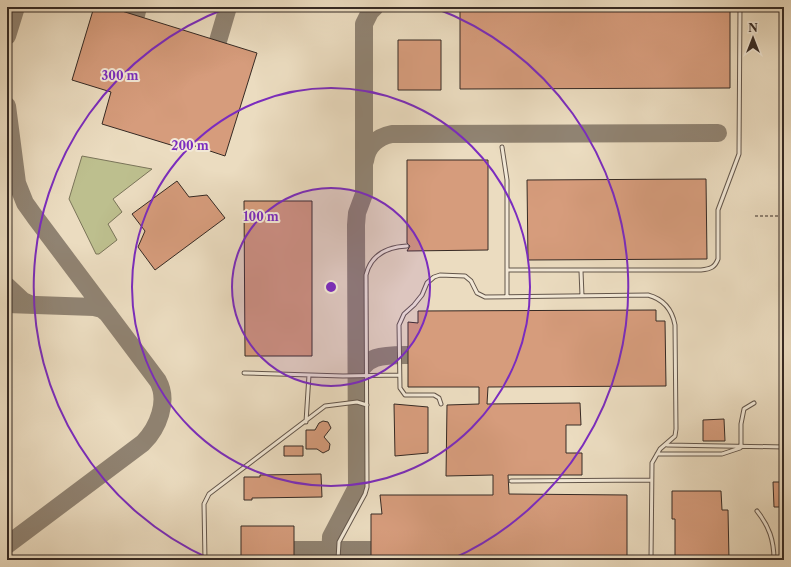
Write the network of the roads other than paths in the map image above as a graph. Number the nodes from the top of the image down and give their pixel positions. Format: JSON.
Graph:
{"nodes":[{"id":1,"x":740,"y":7,"type":"edge"},
{"id":2,"x":502,"y":147,"type":"dead end"},
{"id":3,"x":407,"y":246,"type":"dead end"},
{"id":4,"x":508,"y":270,"type":"junction"},
{"id":5,"x":581,"y":271,"type":"junction"},
{"id":6,"x":582,"y":296,"type":"junction"},
{"id":7,"x":507,"y":297,"type":"junction"},
{"id":8,"x":244,"y":373,"type":"dead end"},
{"id":9,"x":309,"y":375,"type":"junction"},
{"id":10,"x":366,"y":375,"type":"junction"},
{"id":11,"x":399,"y":375,"type":"junction"},
{"id":12,"x":754,"y":403,"type":"dead end"},
{"id":13,"x":441,"y":404,"type":"dead end"},
{"id":14,"x":367,"y":405,"type":"junction"},
{"id":15,"x":306,"y":422,"type":"junction"},
{"id":16,"x":665,"y":445,"type":"junction"},
{"id":17,"x":741,"y":447,"type":"junction"},
{"id":18,"x":784,"y":447,"type":"edge"},
{"id":19,"x":656,"y":454,"type":"junction"},
{"id":20,"x":651,"y":480,"type":"junction"},
{"id":21,"x":511,"y":481,"type":"dead end"},
{"id":22,"x":757,"y":511,"type":"dead end"},
{"id":23,"x":205,"y":560,"type":"edge"},
{"id":24,"x":338,"y":560,"type":"edge"},
{"id":25,"x":652,"y":560,"type":"edge"},
{"id":26,"x":774,"y":560,"type":"edge"}],
"edges":[{"from":1,"to":5,"type":"lane"},
{"from":2,"to":4,"type":"lane"},
{"from":3,"to":10,"type":"lane"},
{"from":4,"to":5,"type":"lane"},
{"from":4,"to":7,"type":"lane"},
{"from":5,"to":6,"type":"lane"},
{"from":6,"to":7,"type":"lane"},
{"from":6,"to":16,"type":"lane"},
{"from":7,"to":11,"type":"lane"},
{"from":8,"to":9,"type":"lane"},
{"from":9,"to":10,"type":"lane"},
{"from":9,"to":15,"type":"lane"},
{"from":10,"to":11,"type":"lane"},
{"from":10,"to":14,"type":"lane"},
{"from":11,"to":13,"type":"lane"},
{"from":12,"to":17,"type":"lane"},
{"from":14,"to":15,"type":"lane"},
{"from":14,"to":24,"type":"lane"},
{"from":15,"to":23,"type":"lane"},
{"from":16,"to":17,"type":"lane"},
{"from":16,"to":19,"type":"lane"},
{"from":17,"to":18,"type":"lane"},
{"from":17,"to":19,"type":"lane"},
{"from":19,"to":20,"type":"lane"},
{"from":20,"to":21,"type":"lane"},
{"from":20,"to":25,"type":"lane"},
{"from":22,"to":26,"type":"lane"}]}
